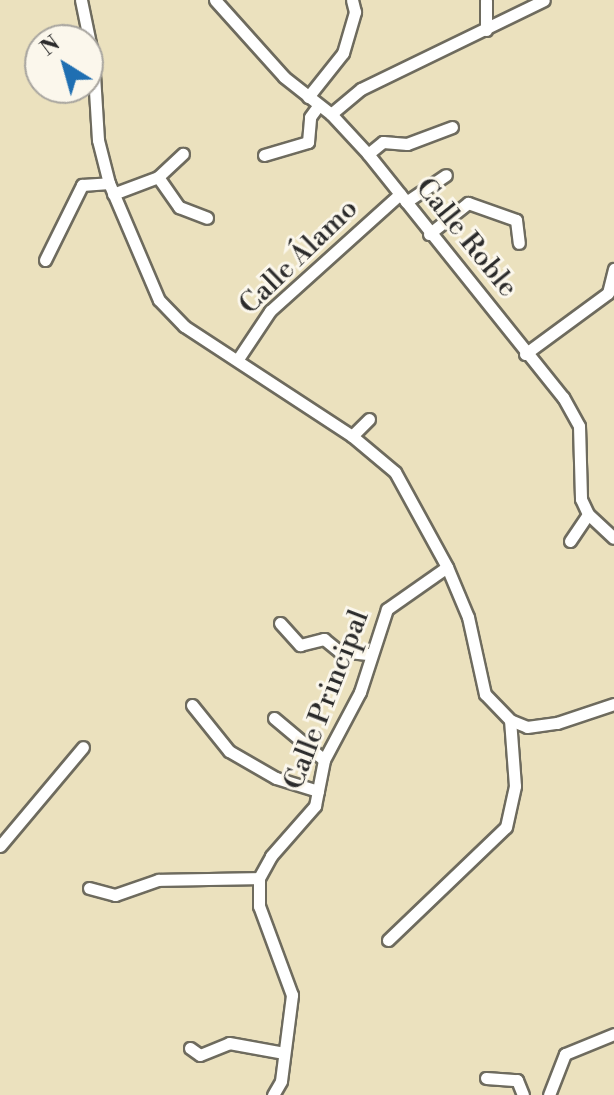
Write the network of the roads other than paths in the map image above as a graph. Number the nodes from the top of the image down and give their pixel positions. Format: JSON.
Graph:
{"nodes":[{"id":1,"x":81,"y":0,"type":"edge"},
{"id":2,"x":215,"y":0,"type":"edge"},
{"id":3,"x":352,"y":0,"type":"edge"},
{"id":4,"x":486,"y":0,"type":"edge"},
{"id":5,"x":544,"y":0,"type":"edge"},
{"id":6,"x":486,"y":30,"type":"junction"},
{"id":7,"x":308,"y":97,"type":"junction"},
{"id":8,"x":318,"y":106,"type":"junction"},
{"id":9,"x":331,"y":114,"type":"junction"},
{"id":10,"x":452,"y":127,"type":"dead end"},
{"id":11,"x":183,"y":154,"type":"dead end"},
{"id":12,"x":368,"y":154,"type":"junction"},
{"id":13,"x":264,"y":155,"type":"dead end"},
{"id":14,"x":446,"y":175,"type":"dead end"},
{"id":15,"x":158,"y":177,"type":"junction"},
{"id":16,"x":111,"y":188,"type":"junction"},
{"id":17,"x":403,"y":198,"type":"junction"},
{"id":18,"x":207,"y":218,"type":"dead end"},
{"id":19,"x":429,"y":234,"type":"junction"},
{"id":20,"x":519,"y":243,"type":"dead end"},
{"id":21,"x":45,"y":260,"type":"dead end"},
{"id":22,"x":614,"y":269,"type":"edge"},
{"id":23,"x":525,"y":354,"type":"junction"},
{"id":24,"x":238,"y":359,"type":"junction"},
{"id":25,"x":369,"y":419,"type":"dead end"},
{"id":26,"x":352,"y":436,"type":"junction"},
{"id":27,"x":588,"y":514,"type":"junction"},
{"id":28,"x":614,"y":538,"type":"edge"},
{"id":29,"x":570,"y":541,"type":"dead end"},
{"id":30,"x":447,"y":567,"type":"junction"},
{"id":31,"x":280,"y":623,"type":"dead end"},
{"id":32,"x":370,"y":654,"type":"junction"},
{"id":33,"x":614,"y":704,"type":"edge"},
{"id":34,"x":192,"y":705,"type":"dead end"},
{"id":35,"x":274,"y":718,"type":"dead end"},
{"id":36,"x":510,"y":720,"type":"junction"},
{"id":37,"x":83,"y":747,"type":"dead end"},
{"id":38,"x":324,"y":760,"type":"junction"},
{"id":39,"x":318,"y":791,"type":"junction"},
{"id":40,"x":0,"y":846,"type":"edge"},
{"id":41,"x":259,"y":878,"type":"junction"},
{"id":42,"x":89,"y":888,"type":"dead end"},
{"id":43,"x":388,"y":940,"type":"dead end"},
{"id":44,"x":614,"y":1034,"type":"edge"},
{"id":45,"x":190,"y":1048,"type":"dead end"},
{"id":46,"x":284,"y":1053,"type":"junction"},
{"id":47,"x":486,"y":1078,"type":"dead end"},
{"id":48,"x":273,"y":1095,"type":"edge"},
{"id":49,"x":523,"y":1095,"type":"edge"},
{"id":50,"x":549,"y":1095,"type":"edge"}],
"edges":[{"from":1,"to":16,"type":"street"},
{"from":2,"to":7,"type":"street","name":"Calle Roble"},
{"from":3,"to":7,"type":"street"},
{"from":4,"to":6,"type":"street"},
{"from":5,"to":6,"type":"street"},
{"from":6,"to":9,"type":"street"},
{"from":7,"to":8,"type":"street","name":"Calle Roble"},
{"from":8,"to":9,"type":"street","name":"Calle Roble"},
{"from":8,"to":13,"type":"street"},
{"from":9,"to":12,"type":"street","name":"Calle Roble"},
{"from":10,"to":12,"type":"street"},
{"from":11,"to":15,"type":"street"},
{"from":12,"to":17,"type":"street","name":"Calle Roble"},
{"from":14,"to":17,"type":"street","name":"Calle Álamo"},
{"from":15,"to":16,"type":"street"},
{"from":15,"to":18,"type":"street"},
{"from":16,"to":21,"type":"street"},
{"from":16,"to":24,"type":"street"},
{"from":17,"to":19,"type":"street","name":"Calle Roble"},
{"from":17,"to":24,"type":"street","name":"Calle Álamo"},
{"from":19,"to":20,"type":"street"},
{"from":19,"to":23,"type":"street","name":"Calle Roble"},
{"from":22,"to":23,"type":"street"},
{"from":23,"to":27,"type":"street","name":"Calle Roble"},
{"from":24,"to":26,"type":"street"},
{"from":25,"to":26,"type":"street"},
{"from":26,"to":30,"type":"street"},
{"from":27,"to":28,"type":"street"},
{"from":27,"to":29,"type":"street"},
{"from":30,"to":32,"type":"street","name":"Calle Principal"},
{"from":30,"to":36,"type":"street"},
{"from":31,"to":32,"type":"street"},
{"from":32,"to":38,"type":"street","name":"Calle Principal"},
{"from":33,"to":36,"type":"street"},
{"from":34,"to":39,"type":"street"},
{"from":35,"to":38,"type":"street"},
{"from":36,"to":43,"type":"street"},
{"from":37,"to":40,"type":"street"},
{"from":38,"to":39,"type":"street","name":"Calle Principal"},
{"from":39,"to":41,"type":"street","name":"Calle Principal"},
{"from":41,"to":42,"type":"street"},
{"from":41,"to":46,"type":"street"},
{"from":44,"to":50,"type":"street"},
{"from":45,"to":46,"type":"street"},
{"from":46,"to":48,"type":"street"},
{"from":47,"to":49,"type":"street"}]}
